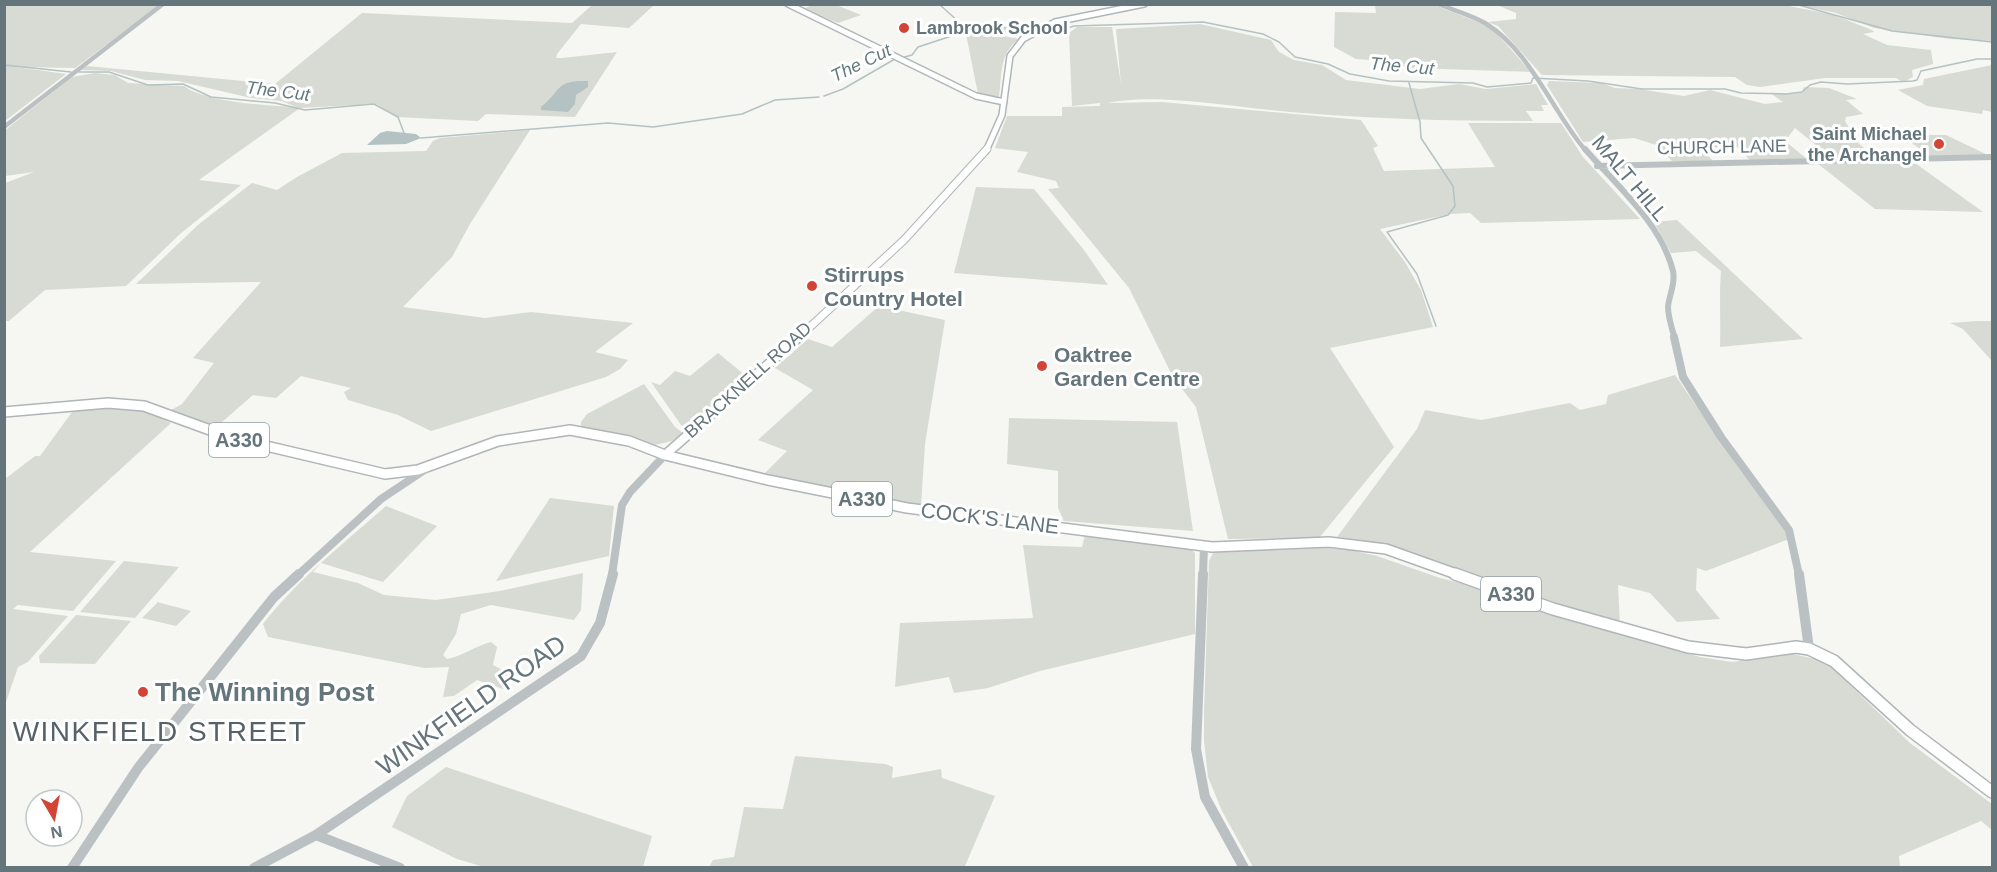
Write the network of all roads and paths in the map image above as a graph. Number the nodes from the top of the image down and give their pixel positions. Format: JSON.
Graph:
{"nodes":[{"id":1,"x":162,"y":4,"type":"edge"},
{"id":2,"x":788,"y":4,"type":"edge"},
{"id":3,"x":1144,"y":4,"type":"edge"},
{"id":4,"x":1438,"y":4,"type":"edge"},
{"id":5,"x":1004,"y":102,"type":"junction"},
{"id":6,"x":4,"y":127,"type":"edge"},
{"id":7,"x":1992,"y":157,"type":"edge"},
{"id":8,"x":1597,"y":166,"type":"junction"},
{"id":9,"x":4,"y":411,"type":"edge"},
{"id":10,"x":665,"y":455,"type":"junction"},
{"id":11,"x":430,"y":466,"type":"junction"},
{"id":12,"x":392,"y":474,"type":"junction"},
{"id":13,"x":391,"y":492,"type":"junction"},
{"id":14,"x":1208,"y":546,"type":"junction"},
{"id":15,"x":1809,"y":649,"type":"junction"},
{"id":16,"x":1992,"y":792,"type":"edge"},
{"id":17,"x":316,"y":835,"type":"junction"},
{"id":18,"x":72,"y":867,"type":"edge"},
{"id":19,"x":254,"y":867,"type":"edge"},
{"id":20,"x":400,"y":867,"type":"edge"},
{"id":21,"x":1244,"y":867,"type":"edge"}],
"edges":[{"from":1,"to":6,"type":"street"},
{"from":2,"to":5,"type":"main road"},
{"from":3,"to":5,"type":"main road","name":"BRACKNELL ROAD"},
{"from":4,"to":8,"type":"street","name":"MALT HILL"},
{"from":5,"to":10,"type":"main road","name":"BRACKNELL ROAD"},
{"from":7,"to":8,"type":"street","name":"CHURCH LANE"},
{"from":8,"to":15,"type":"street","name":"MALT HILL"},
{"from":9,"to":12,"type":"main road","number":"A330"},
{"from":10,"to":11,"type":"main road","number":"A330"},
{"from":10,"to":14,"type":"main road","name":"COCK'S LANE","number":"A330"},
{"from":10,"to":17,"type":"street","name":"WINKFIELD ROAD"},
{"from":11,"to":12,"type":"main road","number":"A330"},
{"from":11,"to":13,"type":"street"},
{"from":12,"to":13,"type":"street"},
{"from":13,"to":18,"type":"street"},
{"from":14,"to":15,"type":"main road","number":"A330"},
{"from":14,"to":21,"type":"street"},
{"from":15,"to":16,"type":"main road","number":"A330"},
{"from":17,"to":19,"type":"street","name":"WINKFIELD ROAD"},
{"from":17,"to":20,"type":"street"}]}
